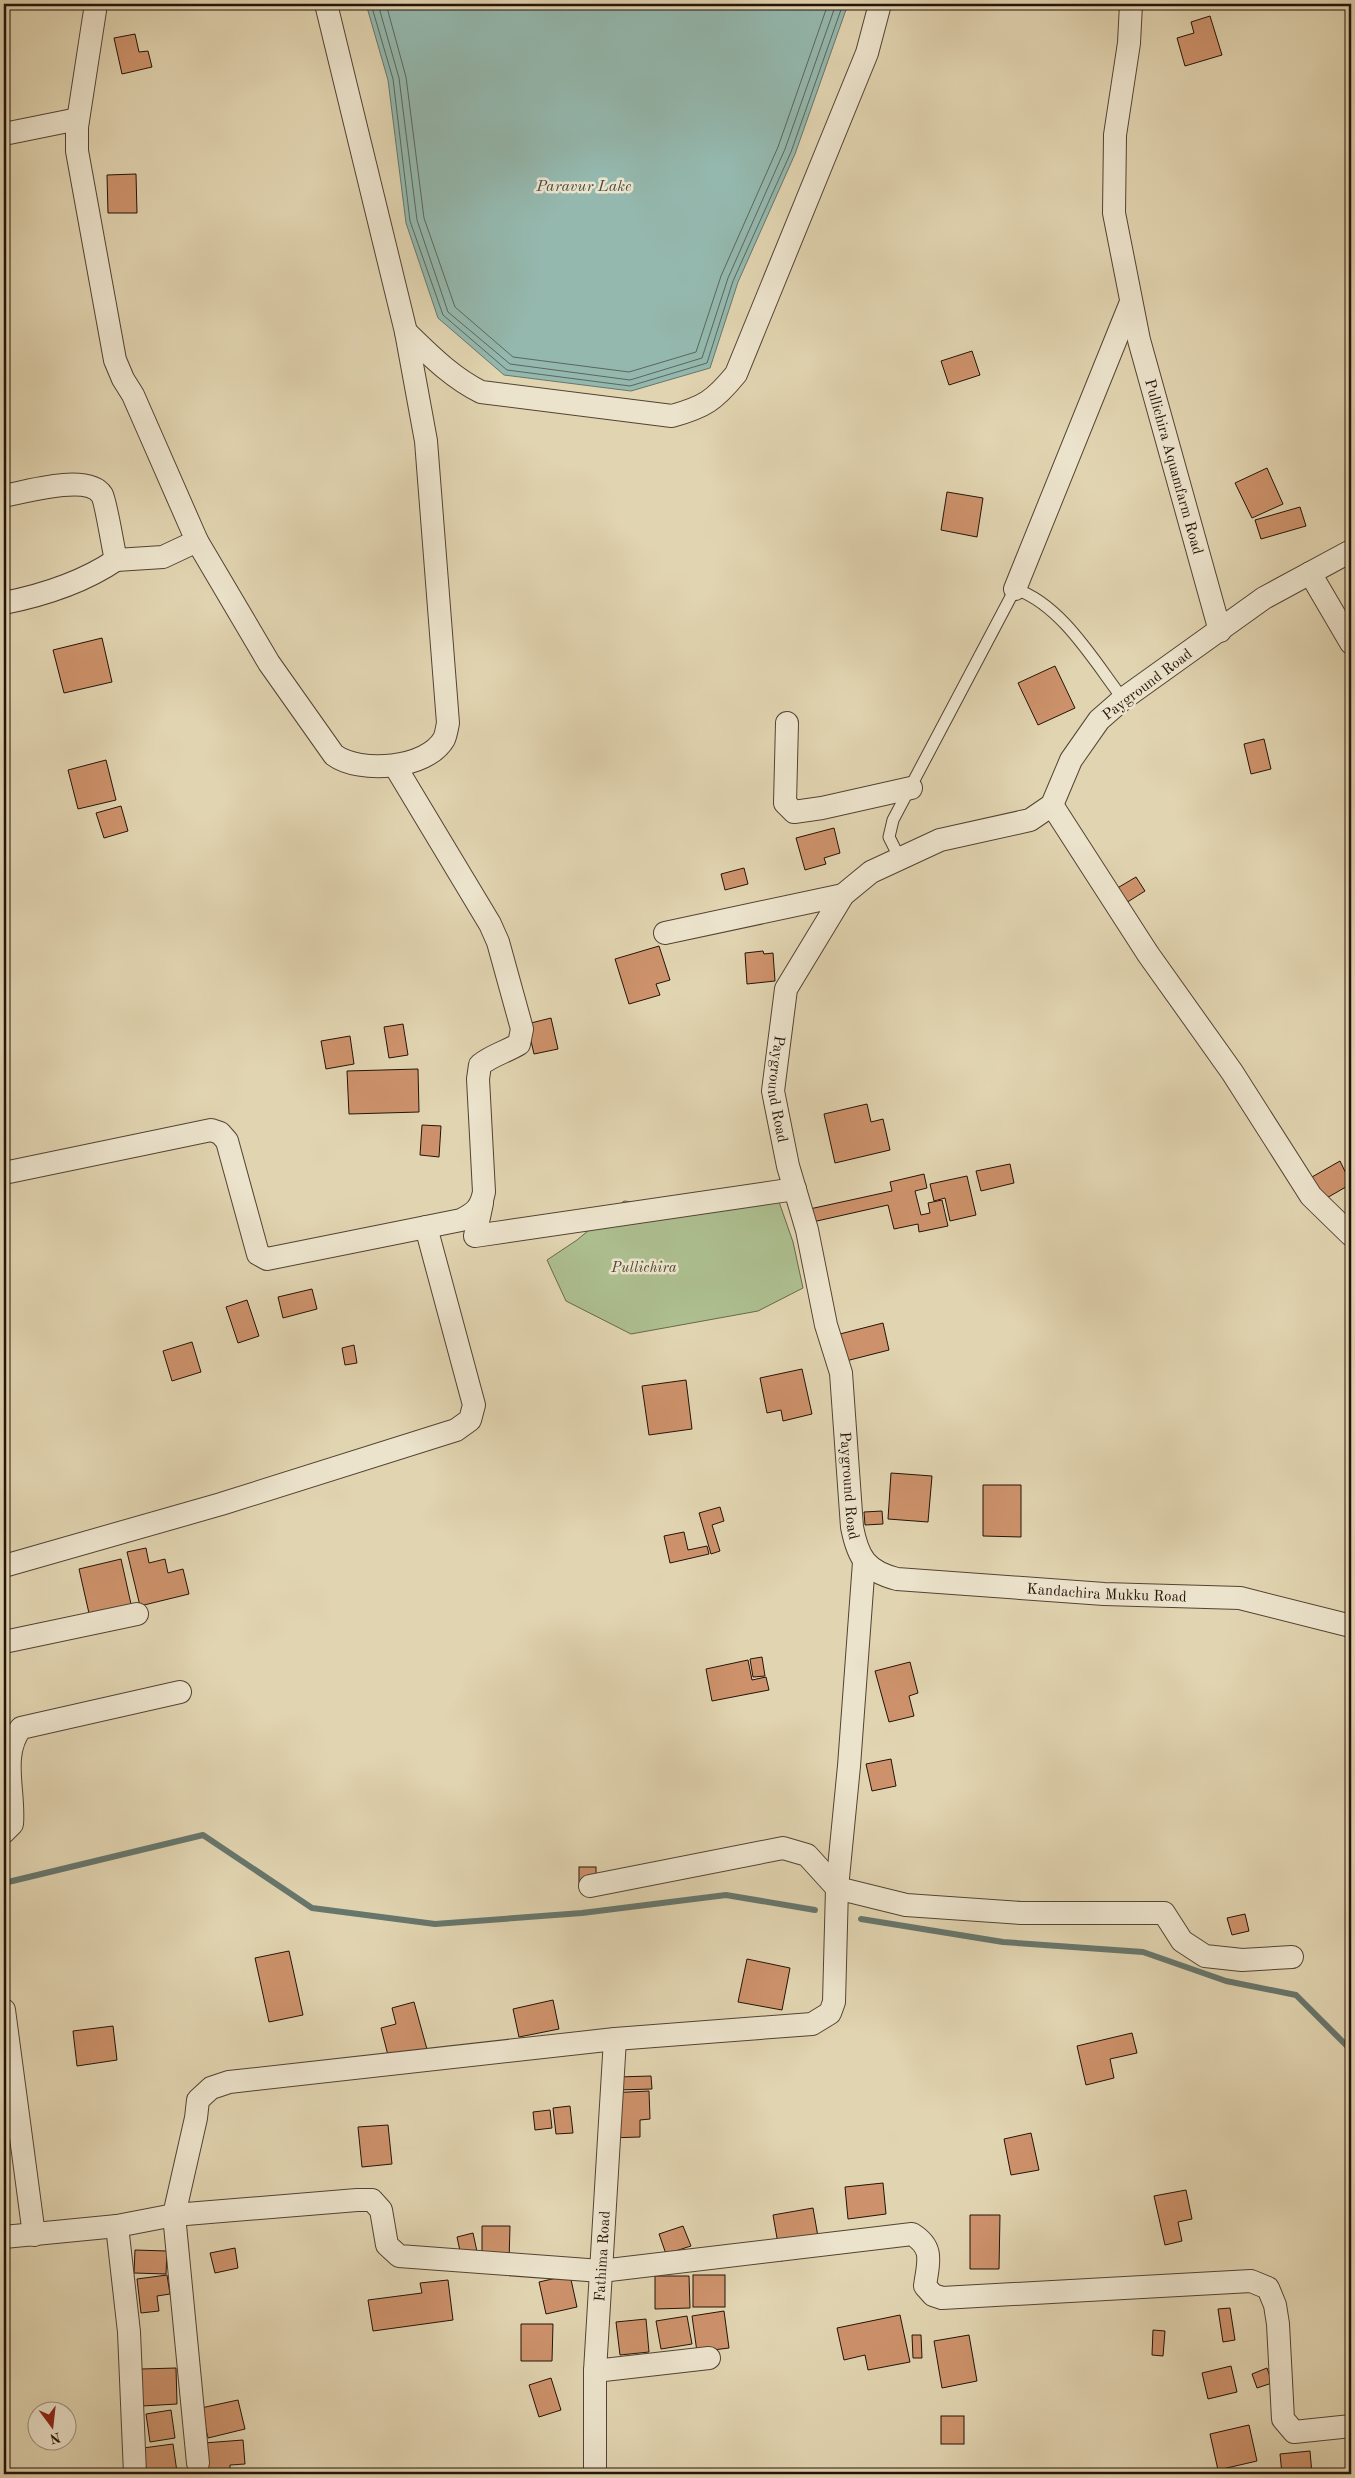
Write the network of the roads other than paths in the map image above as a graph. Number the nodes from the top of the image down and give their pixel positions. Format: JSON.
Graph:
{"nodes":[{"id":1,"x":96,"y":4,"type":"edge"},
{"id":2,"x":326,"y":4,"type":"edge"},
{"id":3,"x":880,"y":4,"type":"edge"},
{"id":4,"x":1131,"y":4,"type":"edge"},
{"id":5,"x":78,"y":119,"type":"junction"},
{"id":6,"x":4,"y":134,"type":"edge"},
{"id":7,"x":1132,"y":302,"type":"junction"},
{"id":8,"x":406,"y":332,"type":"junction"},
{"id":9,"x":4,"y":496,"type":"edge"},
{"id":10,"x":197,"y":541,"type":"junction"},
{"id":11,"x":1351,"y":551,"type":"edge"},
{"id":12,"x":116,"y":560,"type":"junction"},
{"id":13,"x":1310,"y":573,"type":"junction"},
{"id":14,"x":1014,"y":589,"type":"junction"},
{"id":15,"x":4,"y":603,"type":"edge"},
{"id":16,"x":1220,"y":630,"type":"junction"},
{"id":17,"x":1351,"y":643,"type":"edge"},
{"id":18,"x":1123,"y":699,"type":"junction"},
{"id":19,"x":787,"y":723,"type":"dead end"},
{"id":20,"x":395,"y":766,"type":"junction"},
{"id":21,"x":911,"y":788,"type":"junction"},
{"id":22,"x":1052,"y":805,"type":"junction"},
{"id":23,"x":900,"y":858,"type":"junction"},
{"id":24,"x":843,"y":895,"type":"junction"},
{"id":25,"x":665,"y":933,"type":"dead end"},
{"id":26,"x":4,"y":1173,"type":"edge"},
{"id":27,"x":795,"y":1189,"type":"junction"},
{"id":28,"x":482,"y":1203,"type":"junction"},
{"id":29,"x":426,"y":1227,"type":"junction"},
{"id":30,"x":1351,"y":1235,"type":"edge"},
{"id":31,"x":864,"y":1562,"type":"junction"},
{"id":32,"x":4,"y":1566,"type":"edge"},
{"id":33,"x":137,"y":1614,"type":"dead end"},
{"id":34,"x":1351,"y":1626,"type":"edge"},
{"id":35,"x":4,"y":1642,"type":"edge"},
{"id":36,"x":180,"y":1692,"type":"dead end"},
{"id":37,"x":4,"y":1832,"type":"edge"},
{"id":38,"x":590,"y":1886,"type":"dead end"},
{"id":39,"x":837,"y":1888,"type":"junction"},
{"id":40,"x":1292,"y":1958,"type":"dead end"},
{"id":41,"x":4,"y":2010,"type":"edge"},
{"id":42,"x":615,"y":2039,"type":"junction"},
{"id":43,"x":174,"y":2215,"type":"junction"},
{"id":44,"x":118,"y":2226,"type":"junction"},
{"id":45,"x":34,"y":2235,"type":"junction"},
{"id":46,"x":4,"y":2237,"type":"edge"},
{"id":47,"x":601,"y":2271,"type":"junction"},
{"id":48,"x":709,"y":2358,"type":"dead end"},
{"id":49,"x":596,"y":2371,"type":"junction"},
{"id":50,"x":1351,"y":2426,"type":"edge"},
{"id":51,"x":198,"y":2463,"type":"dead end"},
{"id":52,"x":135,"y":2474,"type":"edge"},
{"id":53,"x":595,"y":2474,"type":"edge"}],
"edges":[{"from":1,"to":5,"type":"street"},
{"from":2,"to":8,"type":"street"},
{"from":3,"to":8,"type":"street"},
{"from":4,"to":7,"type":"street","name":"Pullichira Aquamfarm Road"},
{"from":5,"to":6,"type":"street"},
{"from":5,"to":10,"type":"street"},
{"from":7,"to":14,"type":"street"},
{"from":7,"to":16,"type":"street","name":"Pullichira Aquamfarm Road"},
{"from":8,"to":20,"type":"street"},
{"from":9,"to":12,"type":"street"},
{"from":10,"to":12,"type":"street"},
{"from":10,"to":20,"type":"street"},
{"from":11,"to":13,"type":"street","name":"Payground Road"},
{"from":12,"to":15,"type":"street"},
{"from":13,"to":16,"type":"street","name":"Payground Road"},
{"from":13,"to":17,"type":"street"},
{"from":14,"to":18,"type":"lane"},
{"from":14,"to":21,"type":"lane"},
{"from":16,"to":18,"type":"street","name":"Payground Road"},
{"from":18,"to":22,"type":"street","name":"Payground Road"},
{"from":19,"to":21,"type":"street"},
{"from":20,"to":28,"type":"street"},
{"from":21,"to":23,"type":"lane"},
{"from":22,"to":23,"type":"street","name":"Payground Road"},
{"from":22,"to":30,"type":"street"},
{"from":23,"to":24,"type":"street","name":"Payground Road"},
{"from":24,"to":25,"type":"street"},
{"from":24,"to":27,"type":"street","name":"Payground Road"},
{"from":26,"to":29,"type":"street"},
{"from":27,"to":28,"type":"street"},
{"from":27,"to":31,"type":"street","name":"Payground Road"},
{"from":28,"to":29,"type":"street"},
{"from":29,"to":32,"type":"street"},
{"from":31,"to":34,"type":"street","name":"Kandachira Mukku Road"},
{"from":31,"to":39,"type":"street"},
{"from":33,"to":35,"type":"street"},
{"from":36,"to":37,"type":"street"},
{"from":38,"to":39,"type":"street"},
{"from":39,"to":40,"type":"street"},
{"from":39,"to":42,"type":"street"},
{"from":41,"to":45,"type":"street"},
{"from":42,"to":43,"type":"street"},
{"from":42,"to":47,"type":"street","name":"Fathima Road"},
{"from":43,"to":44,"type":"street"},
{"from":43,"to":47,"type":"street"},
{"from":43,"to":51,"type":"street"},
{"from":44,"to":45,"type":"street"},
{"from":44,"to":52,"type":"street"},
{"from":45,"to":46,"type":"street"},
{"from":47,"to":49,"type":"street","name":"Fathima Road"},
{"from":47,"to":50,"type":"street"},
{"from":48,"to":49,"type":"street"},
{"from":49,"to":53,"type":"street","name":"Fathima Road"}]}
